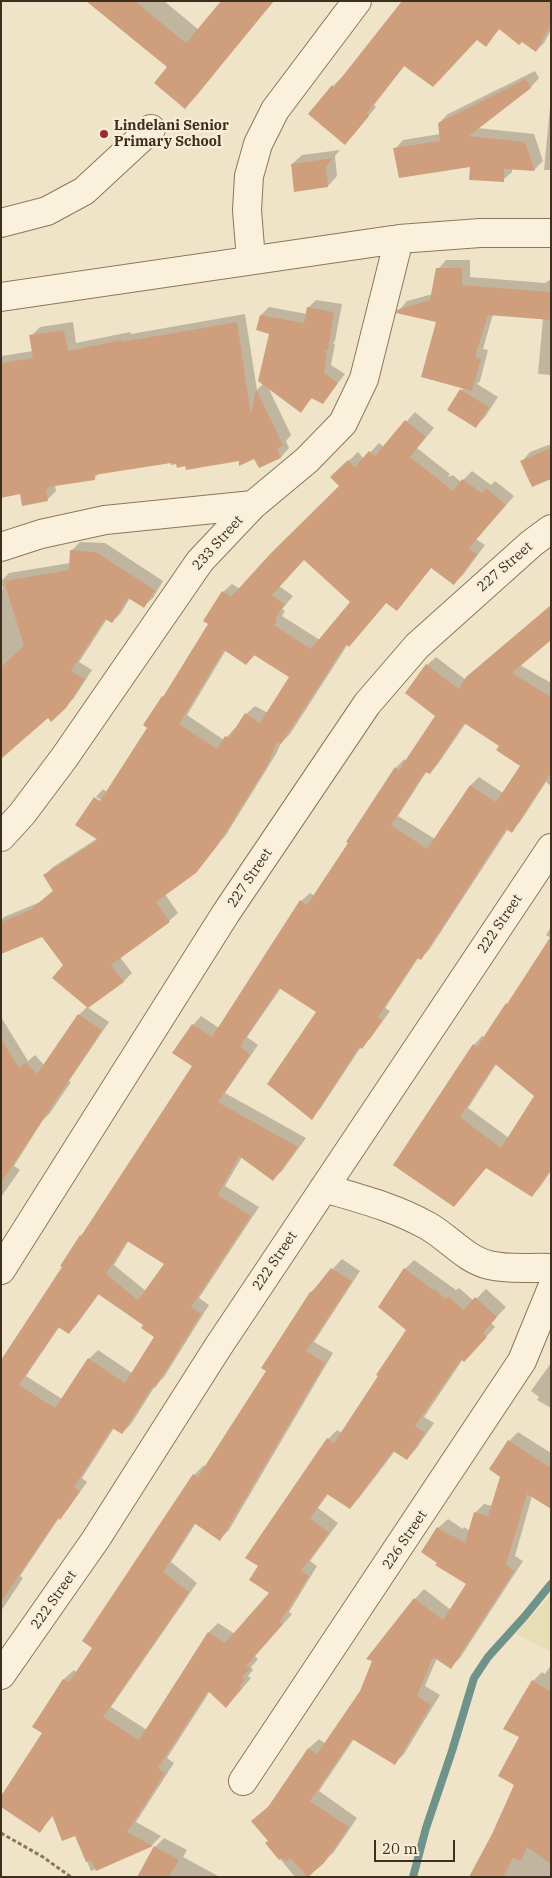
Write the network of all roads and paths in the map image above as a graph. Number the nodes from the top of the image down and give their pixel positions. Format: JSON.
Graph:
{"nodes":[{"id":1,"x":357,"y":1,"type":"edge"},
{"id":2,"x":151,"y":129,"type":"dead end"},
{"id":3,"x":1,"y":223,"type":"edge"},
{"id":4,"x":551,"y":233,"type":"edge"},
{"id":5,"x":399,"y":239,"type":"junction"},
{"id":6,"x":251,"y":260,"type":"junction"},
{"id":7,"x":1,"y":297,"type":"edge"},
{"id":8,"x":253,"y":505,"type":"junction"},
{"id":9,"x":551,"y":529,"type":"edge"},
{"id":10,"x":1,"y":547,"type":"edge"},
{"id":11,"x":1,"y":837,"type":"edge"},
{"id":12,"x":551,"y":848,"type":"edge"},
{"id":13,"x":324,"y":1188,"type":"junction"},
{"id":14,"x":551,"y":1268,"type":"edge"},
{"id":15,"x":1,"y":1270,"type":"edge"},
{"id":16,"x":551,"y":1290,"type":"edge"},
{"id":17,"x":1,"y":1675,"type":"edge"},
{"id":18,"x":243,"y":1781,"type":"dead end"},
{"id":19,"x":1,"y":1833,"type":"edge"},
{"id":20,"x":71,"y":1877,"type":"edge"}],
"edges":[{"from":1,"to":6,"type":"street"},
{"from":2,"to":3,"type":"street"},
{"from":4,"to":5,"type":"street"},
{"from":5,"to":6,"type":"street"},
{"from":5,"to":8,"type":"street","name":"233 Street"},
{"from":6,"to":7,"type":"street"},
{"from":8,"to":10,"type":"street"},
{"from":8,"to":11,"type":"street","name":"233 Street"},
{"from":9,"to":15,"type":"street","name":"227 Street"},
{"from":12,"to":13,"type":"street","name":"222 Street"},
{"from":13,"to":14,"type":"street"},
{"from":13,"to":17,"type":"street","name":"222 Street"},
{"from":16,"to":18,"type":"street","name":"226 Street"},
{"from":19,"to":20,"type":"path"}]}
